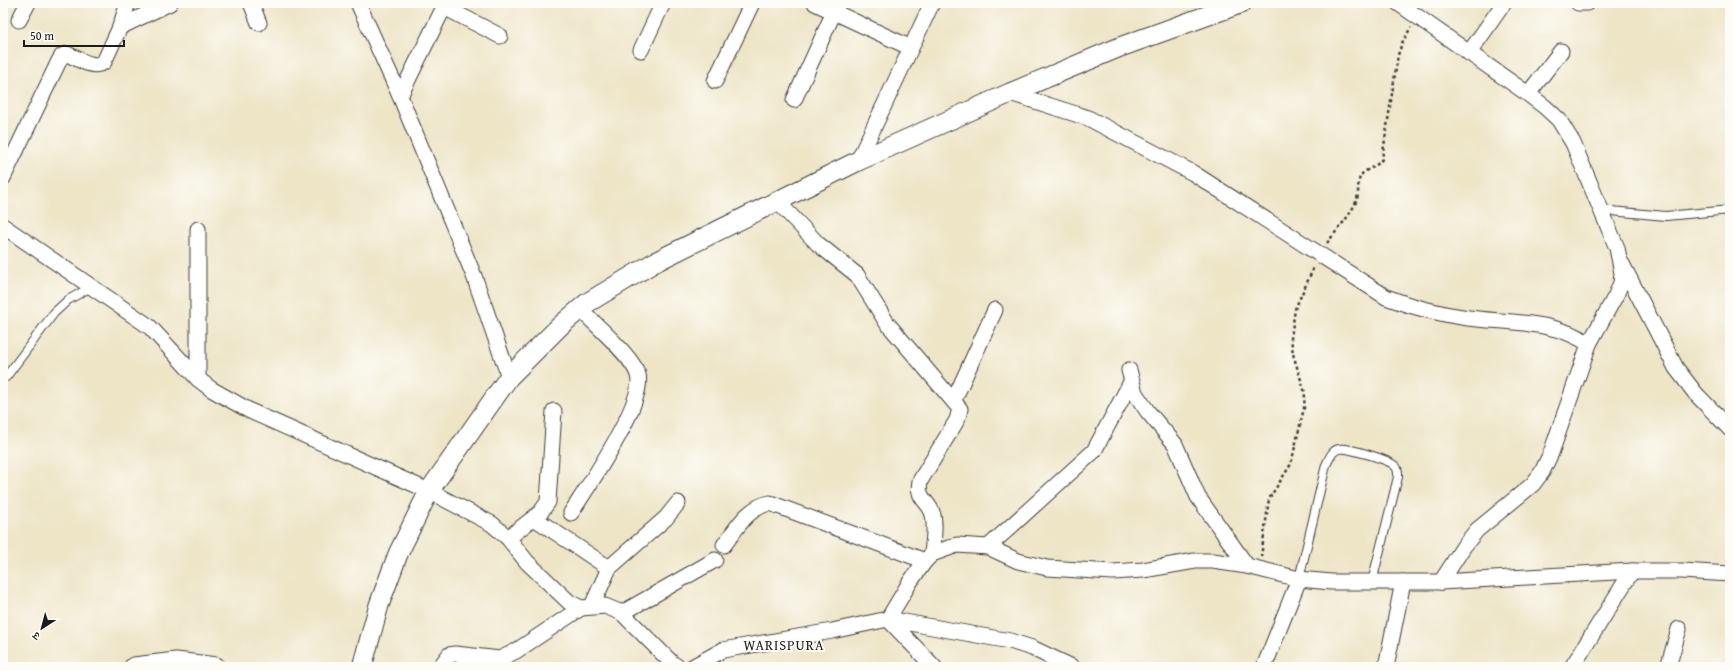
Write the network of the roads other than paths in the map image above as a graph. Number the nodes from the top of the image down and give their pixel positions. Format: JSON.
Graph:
{"nodes":[{"id":1,"x":28,"y":3,"type":"edge"},
{"id":2,"x":128,"y":3,"type":"edge"},
{"id":3,"x":170,"y":3,"type":"edge"},
{"id":4,"x":251,"y":3,"type":"edge"},
{"id":5,"x":358,"y":3,"type":"edge"},
{"id":6,"x":663,"y":3,"type":"edge"},
{"id":7,"x":752,"y":3,"type":"edge"},
{"id":8,"x":815,"y":3,"type":"edge"},
{"id":9,"x":932,"y":3,"type":"edge"},
{"id":10,"x":1398,"y":3,"type":"edge"},
{"id":11,"x":1504,"y":3,"type":"edge"},
{"id":12,"x":1578,"y":3,"type":"edge"},
{"id":13,"x":1587,"y":3,"type":"edge"},
{"id":14,"x":445,"y":5,"type":"edge"},
{"id":15,"x":1229,"y":5,"type":"edge"},
{"id":16,"x":836,"y":7,"type":"edge"},
{"id":17,"x":19,"y":20,"type":"dead end"},
{"id":18,"x":259,"y":23,"type":"dead end"},
{"id":19,"x":120,"y":27,"type":"junction"},
{"id":20,"x":500,"y":36,"type":"dead end"},
{"id":21,"x":911,"y":48,"type":"junction"},
{"id":22,"x":641,"y":50,"type":"dead end"},
{"id":23,"x":1561,"y":51,"type":"dead end"},
{"id":24,"x":1469,"y":53,"type":"junction"},
{"id":25,"x":715,"y":81,"type":"dead end"},
{"id":26,"x":1010,"y":93,"type":"junction"},
{"id":27,"x":1528,"y":94,"type":"junction"},
{"id":28,"x":400,"y":96,"type":"junction"},
{"id":29,"x":794,"y":100,"type":"dead end"},
{"id":30,"x":858,"y":161,"type":"junction"},
{"id":31,"x":3,"y":178,"type":"edge"},
{"id":32,"x":777,"y":201,"type":"junction"},
{"id":33,"x":1600,"y":210,"type":"junction"},
{"id":34,"x":1730,"y":210,"type":"edge"},
{"id":35,"x":3,"y":226,"type":"edge"},
{"id":36,"x":198,"y":229,"type":"dead end"},
{"id":37,"x":1620,"y":262,"type":"junction"},
{"id":38,"x":92,"y":286,"type":"junction"},
{"id":39,"x":580,"y":309,"type":"junction"},
{"id":40,"x":995,"y":310,"type":"dead end"},
{"id":41,"x":1588,"y":344,"type":"junction"},
{"id":42,"x":6,"y":377,"type":"dead end"},
{"id":43,"x":509,"y":377,"type":"junction"},
{"id":44,"x":198,"y":379,"type":"junction"},
{"id":45,"x":954,"y":400,"type":"junction"},
{"id":46,"x":554,"y":411,"type":"dead end"},
{"id":47,"x":1730,"y":429,"type":"edge"},
{"id":48,"x":429,"y":491,"type":"junction"},
{"id":49,"x":678,"y":503,"type":"dead end"},
{"id":50,"x":571,"y":513,"type":"dead end"},
{"id":51,"x":534,"y":518,"type":"junction"},
{"id":52,"x":508,"y":538,"type":"junction"},
{"id":53,"x":724,"y":545,"type":"dead end"},
{"id":54,"x":988,"y":547,"type":"junction"},
{"id":55,"x":929,"y":557,"type":"junction"},
{"id":56,"x":715,"y":560,"type":"dead end"},
{"id":57,"x":609,"y":568,"type":"junction"},
{"id":58,"x":1253,"y":568,"type":"junction"},
{"id":59,"x":1632,"y":570,"type":"junction"},
{"id":60,"x":1730,"y":574,"type":"edge"},
{"id":61,"x":1299,"y":579,"type":"junction"},
{"id":62,"x":1372,"y":582,"type":"junction"},
{"id":63,"x":1402,"y":582,"type":"junction"},
{"id":64,"x":1441,"y":582,"type":"junction"},
{"id":65,"x":587,"y":607,"type":"junction"},
{"id":66,"x":622,"y":613,"type":"junction"},
{"id":67,"x":888,"y":619,"type":"junction"},
{"id":68,"x":1679,"y":629,"type":"dead end"},
{"id":69,"x":675,"y":666,"type":"edge"},
{"id":70,"x":134,"y":667,"type":"edge"},
{"id":71,"x":216,"y":667,"type":"edge"},
{"id":72,"x":362,"y":667,"type":"edge"},
{"id":73,"x":440,"y":667,"type":"edge"},
{"id":74,"x":692,"y":667,"type":"edge"},
{"id":75,"x":934,"y":667,"type":"edge"},
{"id":76,"x":1072,"y":667,"type":"edge"},
{"id":77,"x":1264,"y":667,"type":"edge"},
{"id":78,"x":1386,"y":667,"type":"edge"},
{"id":79,"x":1572,"y":667,"type":"edge"},
{"id":80,"x":1668,"y":667,"type":"edge"}],
"edges":[{"from":1,"to":17,"type":"street"},
{"from":2,"to":19,"type":"street"},
{"from":3,"to":19,"type":"street"},
{"from":4,"to":18,"type":"street"},
{"from":5,"to":28,"type":"street"},
{"from":6,"to":22,"type":"street"},
{"from":7,"to":25,"type":"street"},
{"from":8,"to":16,"type":"street"},
{"from":9,"to":21,"type":"street"},
{"from":10,"to":24,"type":"street"},
{"from":11,"to":24,"type":"street"},
{"from":12,"to":13,"type":"street"},
{"from":14,"to":20,"type":"street"},
{"from":14,"to":28,"type":"street"},
{"from":15,"to":26,"type":"street"},
{"from":16,"to":21,"type":"street"},
{"from":16,"to":29,"type":"street"},
{"from":19,"to":31,"type":"street"},
{"from":21,"to":30,"type":"street"},
{"from":23,"to":27,"type":"street"},
{"from":24,"to":27,"type":"street"},
{"from":26,"to":30,"type":"street"},
{"from":26,"to":41,"type":"street"},
{"from":27,"to":33,"type":"street"},
{"from":28,"to":43,"type":"street"},
{"from":30,"to":32,"type":"street"},
{"from":32,"to":39,"type":"street"},
{"from":32,"to":45,"type":"street"},
{"from":33,"to":34,"type":"lane"},
{"from":33,"to":37,"type":"street"},
{"from":35,"to":38,"type":"street"},
{"from":36,"to":44,"type":"street"},
{"from":37,"to":41,"type":"street"},
{"from":37,"to":47,"type":"street"},
{"from":38,"to":42,"type":"lane"},
{"from":38,"to":44,"type":"street"},
{"from":39,"to":43,"type":"street"},
{"from":39,"to":50,"type":"street"},
{"from":40,"to":45,"type":"street"},
{"from":41,"to":64,"type":"street"},
{"from":43,"to":48,"type":"street"},
{"from":44,"to":48,"type":"street"},
{"from":45,"to":55,"type":"street"},
{"from":46,"to":51,"type":"street"},
{"from":48,"to":52,"type":"street"},
{"from":48,"to":72,"type":"street"},
{"from":49,"to":57,"type":"street"},
{"from":51,"to":52,"type":"street"},
{"from":51,"to":57,"type":"street"},
{"from":52,"to":65,"type":"street"},
{"from":53,"to":55,"type":"street"},
{"from":54,"to":55,"type":"street"},
{"from":54,"to":58,"type":"street"},
{"from":54,"to":58,"type":"street"},
{"from":55,"to":67,"type":"street"},
{"from":56,"to":66,"type":"street"},
{"from":57,"to":65,"type":"street"},
{"from":58,"to":61,"type":"street"},
{"from":59,"to":60,"type":"street"},
{"from":59,"to":64,"type":"street"},
{"from":59,"to":79,"type":"street"},
{"from":61,"to":62,"type":"street"},
{"from":61,"to":62,"type":"lane"},
{"from":61,"to":77,"type":"street"},
{"from":62,"to":63,"type":"street"},
{"from":63,"to":64,"type":"street"},
{"from":63,"to":78,"type":"street"},
{"from":65,"to":66,"type":"street"},
{"from":65,"to":73,"type":"street"},
{"from":66,"to":69,"type":"street"},
{"from":67,"to":74,"type":"street"},
{"from":67,"to":75,"type":"street"},
{"from":67,"to":76,"type":"street"},
{"from":68,"to":80,"type":"street"},
{"from":70,"to":71,"type":"street"}]}
